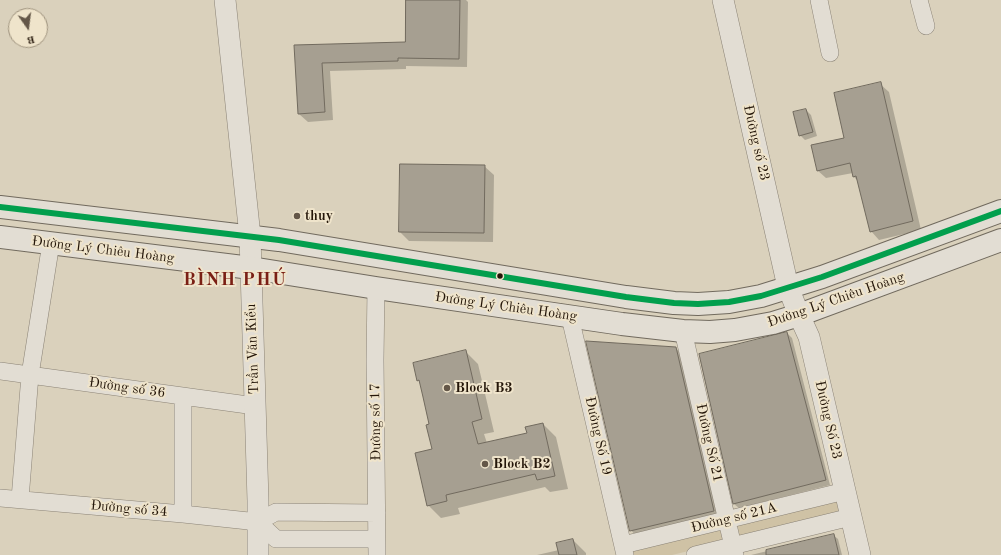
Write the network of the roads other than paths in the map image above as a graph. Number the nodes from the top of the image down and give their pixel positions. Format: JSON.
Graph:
{"nodes":[{"id":1,"x":225,"y":0,"type":"edge"},
{"id":2,"x":724,"y":0,"type":"edge"},
{"id":3,"x":819,"y":0,"type":"edge"},
{"id":4,"x":919,"y":0,"type":"edge"},
{"id":5,"x":926,"y":26,"type":"dead end"},
{"id":6,"x":830,"y":53,"type":"dead end"},
{"id":7,"x":0,"y":206,"type":"edge"},
{"id":8,"x":1001,"y":211,"type":"edge"},
{"id":9,"x":250,"y":236,"type":"junction"},
{"id":10,"x":0,"y":237,"type":"edge"},
{"id":11,"x":1001,"y":240,"type":"edge"},
{"id":12,"x":51,"y":243,"type":"junction"},
{"id":13,"x":251,"y":268,"type":"junction"},
{"id":14,"x":788,"y":287,"type":"junction"},
{"id":15,"x":376,"y":288,"type":"junction"},
{"id":16,"x":799,"y":315,"type":"junction"},
{"id":17,"x":570,"y":317,"type":"junction"},
{"id":18,"x":683,"y":330,"type":"junction"},
{"id":19,"x":0,"y":371,"type":"edge"},
{"id":20,"x":30,"y":375,"type":"junction"},
{"id":21,"x":183,"y":396,"type":"junction"},
{"id":22,"x":255,"y":406,"type":"junction"},
{"id":23,"x":845,"y":491,"type":"junction"},
{"id":24,"x":0,"y":498,"type":"edge"},
{"id":25,"x":20,"y":499,"type":"junction"},
{"id":26,"x":377,"y":513,"type":"junction"},
{"id":27,"x":183,"y":514,"type":"junction"},
{"id":28,"x":851,"y":517,"type":"junction"},
{"id":29,"x":726,"y":520,"type":"junction"},
{"id":30,"x":258,"y":522,"type":"junction"},
{"id":31,"x":376,"y":547,"type":"edge"},
{"id":32,"x":624,"y":550,"type":"edge"},
{"id":33,"x":734,"y":550,"type":"edge"},
{"id":34,"x":258,"y":555,"type":"edge"},
{"id":35,"x":695,"y":555,"type":"edge"},
{"id":36,"x":860,"y":555,"type":"edge"}],
"edges":[{"from":1,"to":9,"type":"street","name":"Trần Văn Kiểu"},
{"from":2,"to":14,"type":"street","name":"Đường số 23"},
{"from":3,"to":6,"type":"street"},
{"from":4,"to":5,"type":"street"},
{"from":7,"to":9,"type":"main road","name":"Đường Lý Chiêu Hoàng"},
{"from":8,"to":14,"type":"main road","name":"Đường Lý Chiêu Hoàng"},
{"from":9,"to":13,"type":"street","name":"Trần Văn Kiểu"},
{"from":9,"to":14,"type":"main road","name":"Đường Lý Chiêu Hoàng"},
{"from":10,"to":12,"type":"main road","name":"Đường Lý Chiêu Hoàng"},
{"from":11,"to":16,"type":"main road","name":"Đường Lý Chiêu Hoàng"},
{"from":12,"to":13,"type":"main road","name":"Đường Lý Chiêu Hoàng"},
{"from":12,"to":20,"type":"street"},
{"from":13,"to":15,"type":"main road","name":"Đường Lý Chiêu Hoàng"},
{"from":13,"to":22,"type":"street","name":"Trần Văn Kiểu"},
{"from":14,"to":16,"type":"street","name":"Đường Số 23"},
{"from":15,"to":17,"type":"main road","name":"Đường Lý Chiêu Hoàng"},
{"from":15,"to":26,"type":"street","name":"Đường số 17"},
{"from":16,"to":18,"type":"main road","name":"Đường Lý Chiêu Hoàng"},
{"from":16,"to":23,"type":"street","name":"Đường Số 23"},
{"from":17,"to":18,"type":"main road","name":"Đường Lý Chiêu Hoàng"},
{"from":17,"to":32,"type":"street","name":"Đường Số 19"},
{"from":18,"to":29,"type":"street","name":"Đường Số 21"},
{"from":19,"to":20,"type":"street","name":"Đường số 36"},
{"from":20,"to":21,"type":"street","name":"Đường số 36"},
{"from":20,"to":25,"type":"street"},
{"from":21,"to":22,"type":"street","name":"Đường số 36"},
{"from":21,"to":27,"type":"street"},
{"from":22,"to":30,"type":"street","name":"Trần Văn Kiểu"},
{"from":23,"to":28,"type":"street","name":"Đường Số 23"},
{"from":23,"to":29,"type":"street","name":"Đường số 21A"},
{"from":24,"to":25,"type":"street","name":"Đường số 34"},
{"from":25,"to":27,"type":"street","name":"Đường số 34"},
{"from":26,"to":30,"type":"street"},
{"from":26,"to":31,"type":"street","name":"Đường số 17"},
{"from":27,"to":30,"type":"street","name":"Đường số 34"},
{"from":28,"to":33,"type":"street","name":"Đường số 21A"},
{"from":28,"to":36,"type":"street","name":"Đường Số 23"},
{"from":29,"to":32,"type":"street","name":"Đường số 21A"},
{"from":29,"to":33,"type":"street","name":"Đường Số 21"},
{"from":30,"to":31,"type":"street"},
{"from":30,"to":34,"type":"street","name":"Trần Văn Kiểu"},
{"from":33,"to":35,"type":"street","name":"Đường số 21A"}]}
